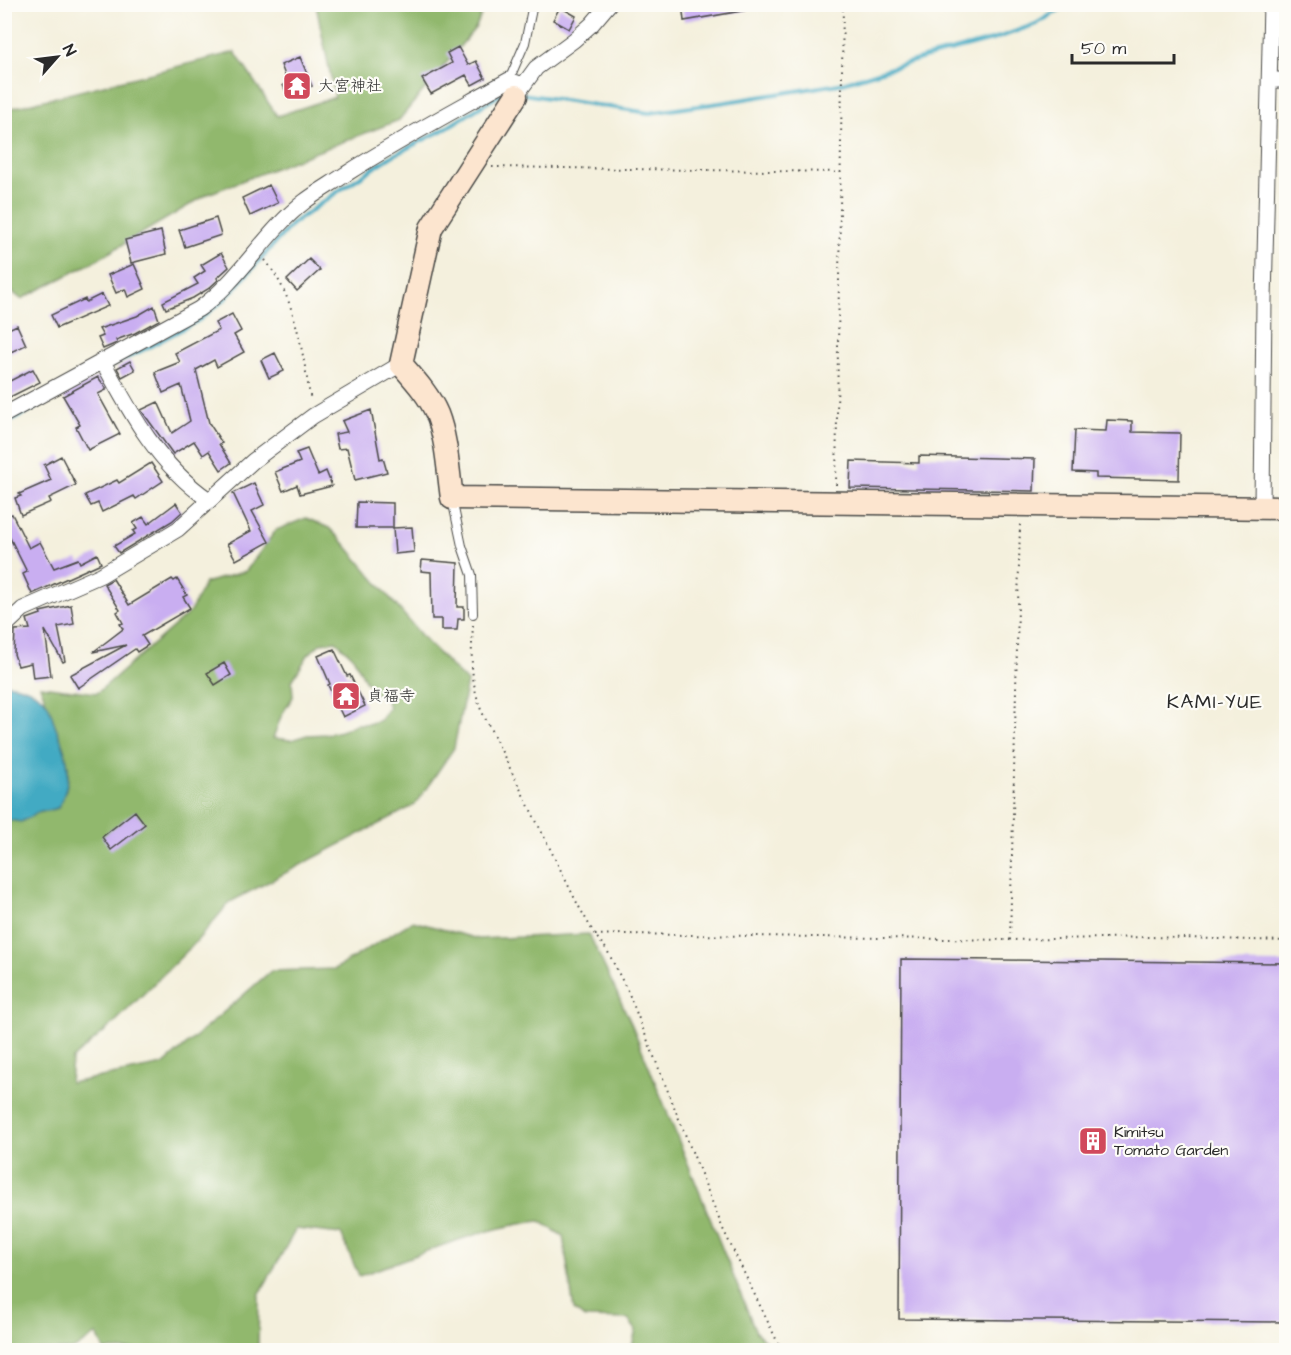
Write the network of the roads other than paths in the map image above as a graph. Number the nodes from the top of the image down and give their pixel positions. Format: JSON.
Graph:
{"nodes":[{"id":1,"x":533,"y":4,"type":"edge"},
{"id":2,"x":609,"y":4,"type":"edge"},
{"id":3,"x":1271,"y":4,"type":"edge"},
{"id":4,"x":1269,"y":80,"type":"junction"},
{"id":5,"x":1287,"y":80,"type":"edge"},
{"id":6,"x":517,"y":88,"type":"junction"},
{"id":7,"x":401,"y":364,"type":"junction"},
{"id":8,"x":105,"y":365,"type":"junction"},
{"id":9,"x":4,"y":415,"type":"edge"},
{"id":10,"x":452,"y":498,"type":"junction"},
{"id":11,"x":210,"y":500,"type":"junction"},
{"id":12,"x":1262,"y":508,"type":"junction"},
{"id":13,"x":1287,"y":508,"type":"edge"},
{"id":14,"x":473,"y":614,"type":"road end"},
{"id":15,"x":5,"y":628,"type":"edge"}],
"edges":[{"from":1,"to":6,"type":"lane"},
{"from":2,"to":6,"type":"street"},
{"from":3,"to":4,"type":"street"},
{"from":4,"to":5,"type":"street"},
{"from":4,"to":12,"type":"street"},
{"from":6,"to":7,"type":"street"},
{"from":6,"to":8,"type":"street"},
{"from":7,"to":10,"type":"street"},
{"from":7,"to":11,"type":"street"},
{"from":8,"to":9,"type":"street"},
{"from":8,"to":11,"type":"street"},
{"from":10,"to":12,"type":"street"},
{"from":10,"to":14,"type":"lane"},
{"from":11,"to":15,"type":"street"},
{"from":12,"to":13,"type":"street"}]}
